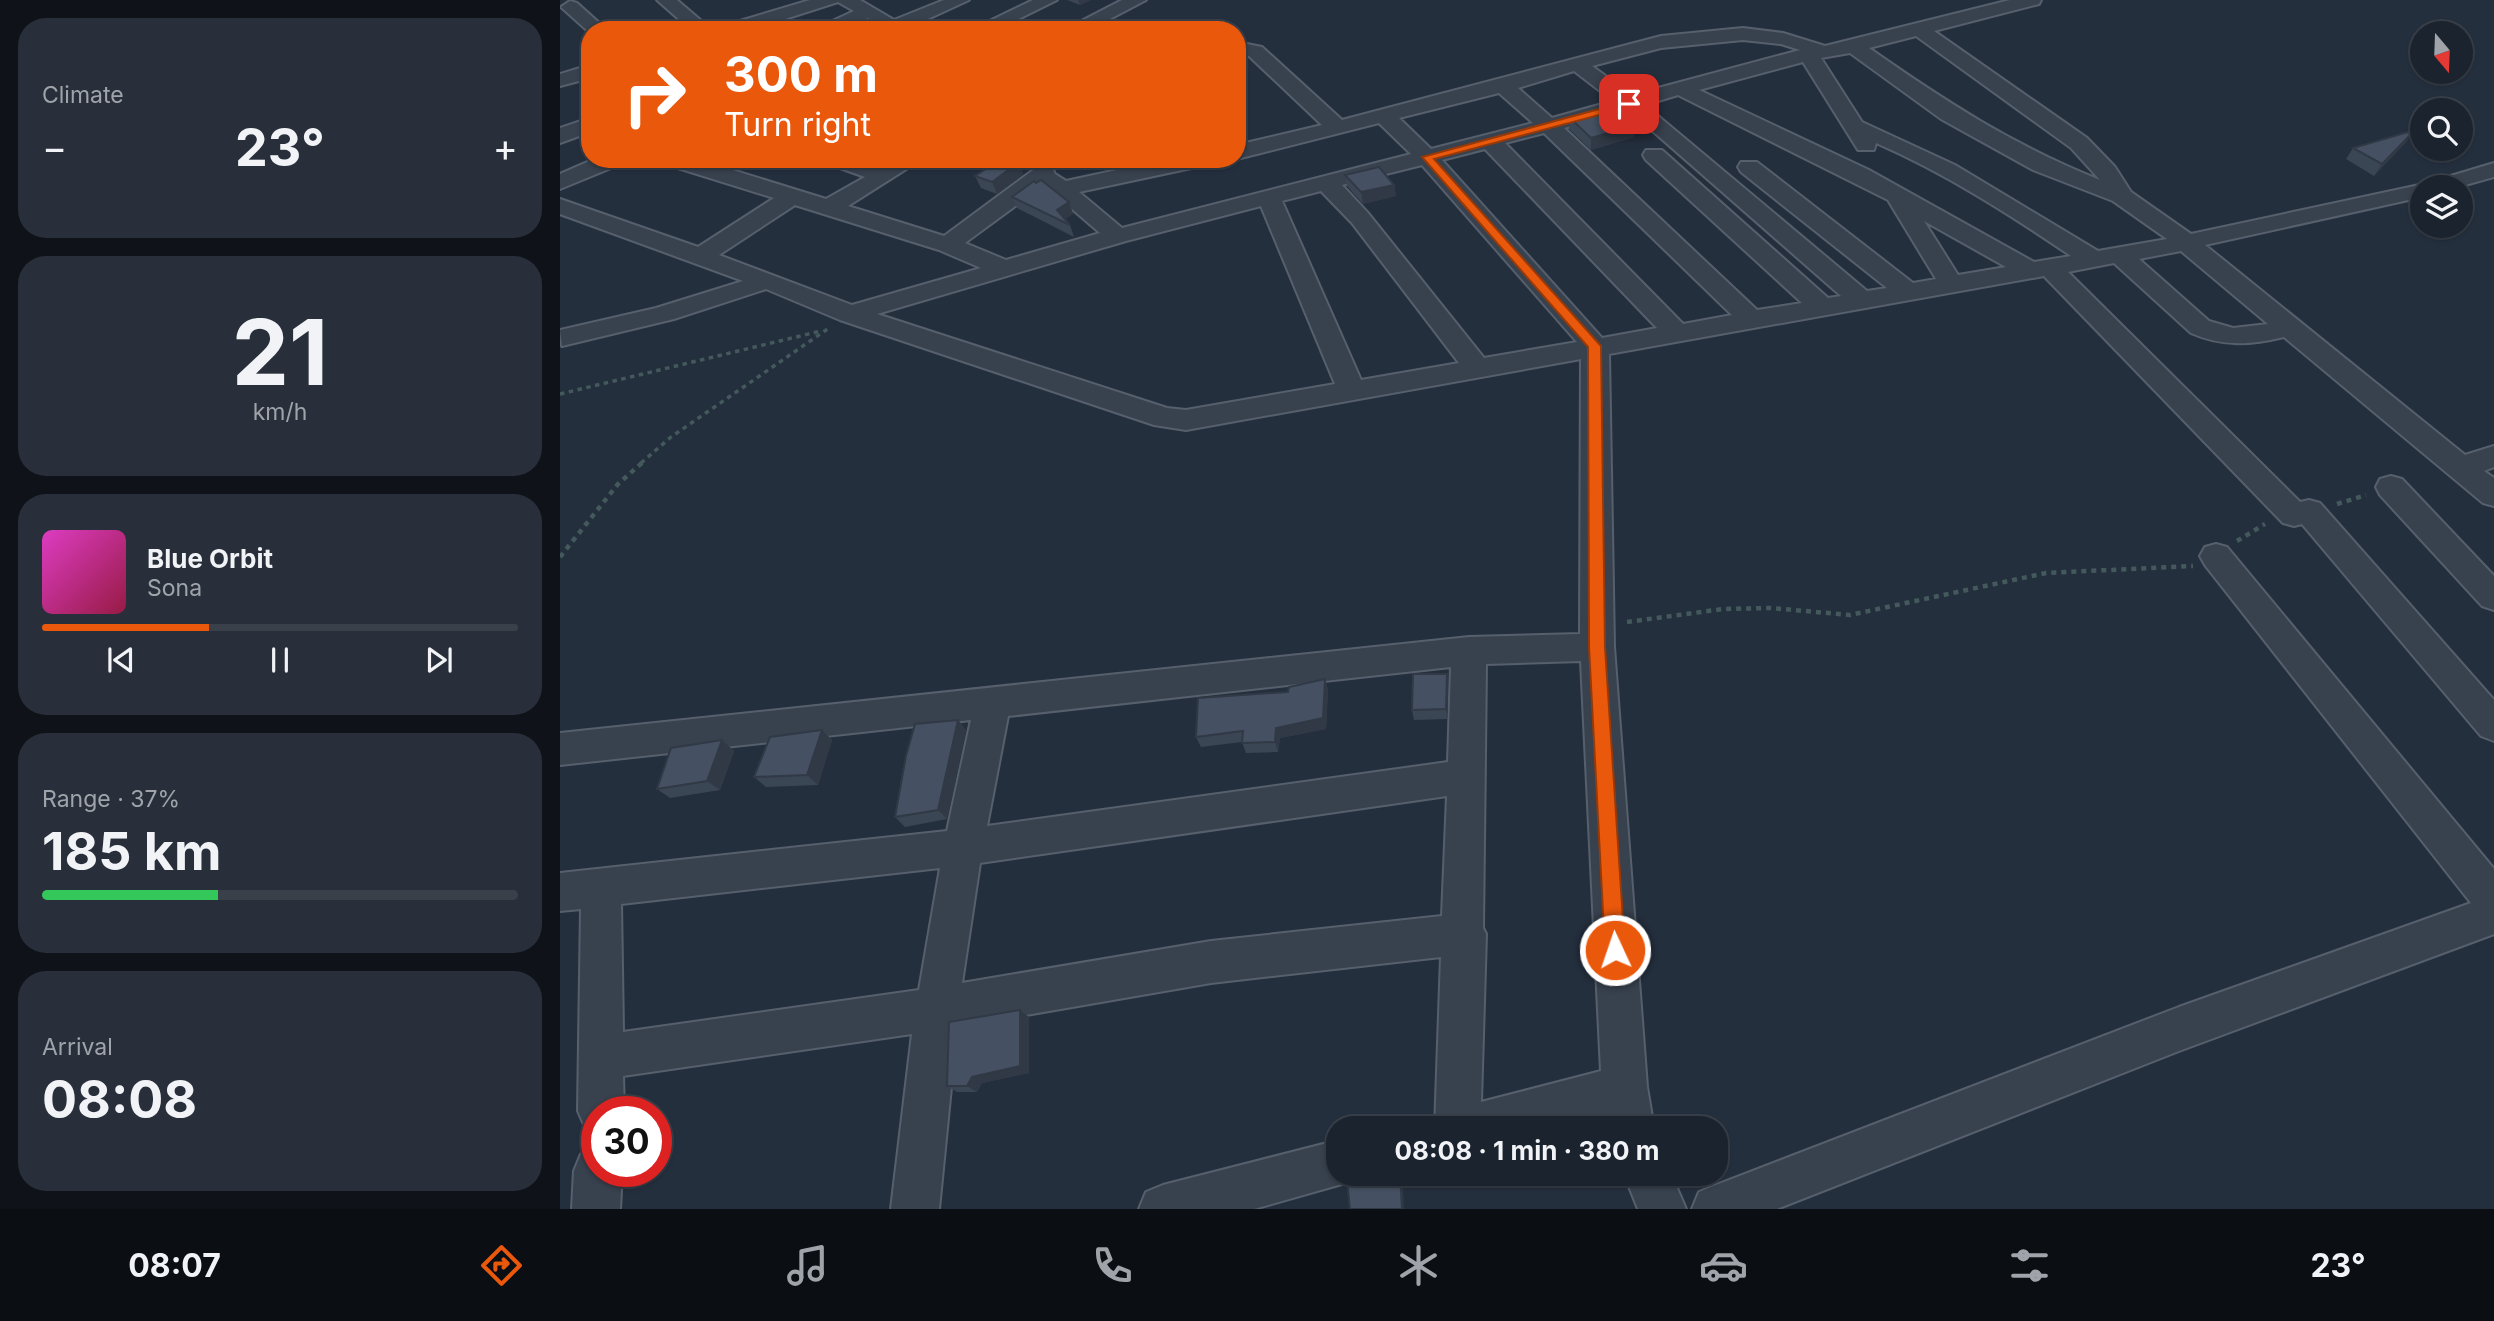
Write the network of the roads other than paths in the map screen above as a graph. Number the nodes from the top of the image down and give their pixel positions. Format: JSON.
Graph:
{"nodes":[{"id":1,"x":592,"y":0,"type":"edge"},
{"id":2,"x":666,"y":0,"type":"edge"},
{"id":3,"x":830,"y":0,"type":"edge"},
{"id":4,"x":845,"y":0,"type":"edge"},
{"id":5,"x":960,"y":0,"type":"edge"},
{"id":6,"x":1048,"y":0,"type":"edge"},
{"id":7,"x":1137,"y":0,"type":"edge"},
{"id":8,"x":2032,"y":0,"type":"edge"},
{"id":9,"x":565,"y":8,"type":"edge"},
{"id":10,"x":870,"y":11,"type":"junction"},
{"id":11,"x":770,"y":18,"type":"edge"},
{"id":12,"x":584,"y":21,"type":"edge"},
{"id":13,"x":692,"y":21,"type":"edge"},
{"id":14,"x":845,"y":21,"type":"edge"},
{"id":15,"x":884,"y":21,"type":"edge"},
{"id":16,"x":910,"y":21,"type":"edge"},
{"id":17,"x":1000,"y":21,"type":"edge"},
{"id":18,"x":1092,"y":21,"type":"edge"},
{"id":19,"x":1919,"y":29,"type":"junction"},
{"id":20,"x":1854,"y":46,"type":"junction"},
{"id":21,"x":1246,"y":50,"type":"edge"},
{"id":22,"x":1817,"y":53,"type":"junction"},
{"id":23,"x":1577,"y":64,"type":"junction"},
{"id":24,"x":581,"y":74,"type":"edge"},
{"id":25,"x":560,"y":80,"type":"edge"},
{"id":26,"x":1503,"y":85,"type":"junction"},
{"id":27,"x":1681,"y":89,"type":"junction"},
{"id":28,"x":1629,"y":104,"type":"junction"},
{"id":29,"x":1384,"y":116,"type":"junction"},
{"id":30,"x":1547,"y":126,"type":"junction"},
{"id":31,"x":1337,"y":127,"type":"junction"},
{"id":32,"x":1855,"y":127,"type":"junction"},
{"id":33,"x":1490,"y":141,"type":"junction"},
{"id":34,"x":1246,"y":150,"type":"edge"},
{"id":35,"x":1654,"y":155,"type":"dead end"},
{"id":36,"x":1427,"y":157,"type":"junction"},
{"id":37,"x":1749,"y":167,"type":"dead end"},
{"id":38,"x":592,"y":168,"type":"edge"},
{"id":39,"x":701,"y":168,"type":"edge"},
{"id":40,"x":862,"y":168,"type":"edge"},
{"id":41,"x":894,"y":168,"type":"edge"},
{"id":42,"x":1035,"y":168,"type":"edge"},
{"id":43,"x":1039,"y":168,"type":"edge"},
{"id":44,"x":1157,"y":168,"type":"edge"},
{"id":45,"x":2494,"y":170,"type":"edge"},
{"id":46,"x":881,"y":175,"type":"junction"},
{"id":47,"x":2473,"y":176,"type":"edge"},
{"id":48,"x":560,"y":182,"type":"edge"},
{"id":49,"x":1327,"y":183,"type":"junction"},
{"id":50,"x":1064,"y":188,"type":"junction"},
{"id":51,"x":2410,"y":193,"type":"edge"},
{"id":52,"x":1896,"y":195,"type":"junction"},
{"id":53,"x":2121,"y":196,"type":"junction"},
{"id":54,"x":791,"y":197,"type":"junction"},
{"id":55,"x":1269,"y":198,"type":"junction"},
{"id":56,"x":560,"y":206,"type":"edge"},
{"id":57,"x":828,"y":208,"type":"junction"},
{"id":58,"x":1117,"y":236,"type":"junction"},
{"id":59,"x":2186,"y":242,"type":"junction"},
{"id":60,"x":948,"y":245,"type":"junction"},
{"id":61,"x":2120,"y":255,"type":"junction"},
{"id":62,"x":701,"y":256,"type":"junction"},
{"id":63,"x":2093,"y":259,"type":"junction"},
{"id":64,"x":1003,"y":268,"type":"junction"},
{"id":65,"x":2039,"y":269,"type":"junction"},
{"id":66,"x":766,"y":281,"type":"junction"},
{"id":67,"x":1951,"y":284,"type":"junction"},
{"id":68,"x":1908,"y":292,"type":"junction"},
{"id":69,"x":1861,"y":300,"type":"junction"},
{"id":70,"x":1822,"y":307,"type":"junction"},
{"id":71,"x":849,"y":314,"type":"junction"},
{"id":72,"x":1751,"y":319,"type":"junction"},
{"id":73,"x":2289,"y":327,"type":"junction"},
{"id":74,"x":1676,"y":332,"type":"junction"},
{"id":75,"x":562,"y":338,"type":"edge"},
{"id":76,"x":1595,"y":346,"type":"junction"},
{"id":77,"x":1478,"y":369,"type":"junction"},
{"id":78,"x":1352,"y":391,"type":"junction"},
{"id":79,"x":2494,"y":456,"type":"edge"},
{"id":80,"x":2461,"y":468,"type":"junction"},
{"id":81,"x":2392,"y":487,"type":"road end"},
{"id":82,"x":2494,"y":495,"type":"edge"},
{"id":83,"x":2216,"y":556,"type":"road end"},
{"id":84,"x":2494,"y":597,"type":"edge"},
{"id":85,"x":1597,"y":636,"type":"junction"},
{"id":86,"x":1469,"y":651,"type":"junction"},
{"id":87,"x":993,"y":702,"type":"junction"},
{"id":88,"x":2494,"y":725,"type":"edge"},
{"id":89,"x":560,"y":749,"type":"edge"},
{"id":90,"x":1467,"y":776,"type":"junction"},
{"id":91,"x":963,"y":847,"type":"junction"},
{"id":92,"x":601,"y":886,"type":"junction"},
{"id":93,"x":560,"y":892,"type":"edge"},
{"id":94,"x":2494,"y":900,"type":"edge"},
{"id":95,"x":2494,"y":914,"type":"edge"},
{"id":96,"x":1465,"y":934,"type":"junction"},
{"id":97,"x":937,"y":1009,"type":"junction"},
{"id":98,"x":603,"y":1057,"type":"junction"},
{"id":99,"x":602,"y":1096,"type":"edge"},
{"id":100,"x":1627,"y":1108,"type":"edge"},
{"id":101,"x":1458,"y":1116,"type":"edge"},
{"id":102,"x":1566,"y":1116,"type":"edge"},
{"id":103,"x":1326,"y":1166,"type":"edge"},
{"id":104,"x":1652,"y":1186,"type":"edge"},
{"id":105,"x":597,"y":1187,"type":"edge"},
{"id":106,"x":596,"y":1209,"type":"edge"},
{"id":107,"x":915,"y":1209,"type":"edge"},
{"id":108,"x":1163,"y":1209,"type":"edge"},
{"id":109,"x":1662,"y":1209,"type":"edge"},
{"id":110,"x":1716,"y":1209,"type":"edge"}],
"edges":[{"from":1,"to":9,"type":"street"},
{"from":2,"to":13,"type":"street"},
{"from":3,"to":11,"type":"street"},
{"from":4,"to":10,"type":"street"},
{"from":5,"to":16,"type":"street"},
{"from":6,"to":17,"type":"street"},
{"from":7,"to":18,"type":"street"},
{"from":8,"to":19,"type":"street"},
{"from":9,"to":12,"type":"street"},
{"from":10,"to":14,"type":"street"},
{"from":10,"to":15,"type":"street"},
{"from":19,"to":20,"type":"street"},
{"from":19,"to":53,"type":"street"},
{"from":20,"to":22,"type":"street"},
{"from":20,"to":53,"type":"street"},
{"from":21,"to":31,"type":"street"},
{"from":22,"to":23,"type":"street"},
{"from":22,"to":27,"type":"street"},
{"from":22,"to":32,"type":"street"},
{"from":23,"to":26,"type":"street"},
{"from":23,"to":28,"type":"street"},
{"from":24,"to":25,"type":"street"},
{"from":26,"to":29,"type":"street"},
{"from":26,"to":30,"type":"street"},
{"from":27,"to":28,"type":"street"},
{"from":27,"to":52,"type":"street"},
{"from":28,"to":30,"type":"street"},
{"from":28,"to":69,"type":"street"},
{"from":29,"to":31,"type":"street"},
{"from":29,"to":36,"type":"street"},
{"from":30,"to":33,"type":"street"},
{"from":30,"to":72,"type":"street"},
{"from":31,"to":34,"type":"street"},
{"from":32,"to":52,"type":"street"},
{"from":32,"to":63,"type":"street"},
{"from":33,"to":36,"type":"street"},
{"from":33,"to":74,"type":"street"},
{"from":35,"to":70,"type":"street"},
{"from":36,"to":49,"type":"street"},
{"from":36,"to":76,"type":"street"},
{"from":37,"to":68,"type":"street"},
{"from":38,"to":48,"type":"street"},
{"from":39,"to":54,"type":"street"},
{"from":40,"to":46,"type":"street"},
{"from":41,"to":46,"type":"street"},
{"from":42,"to":60,"type":"street"},
{"from":43,"to":50,"type":"street"},
{"from":44,"to":50,"type":"street"},
{"from":45,"to":47,"type":"street"},
{"from":46,"to":57,"type":"street"},
{"from":49,"to":55,"type":"street"},
{"from":49,"to":77,"type":"street"},
{"from":50,"to":58,"type":"street"},
{"from":51,"to":59,"type":"street"},
{"from":52,"to":65,"type":"street"},
{"from":52,"to":67,"type":"street"},
{"from":53,"to":59,"type":"street"},
{"from":54,"to":57,"type":"street"},
{"from":54,"to":62,"type":"street"},
{"from":55,"to":58,"type":"street"},
{"from":55,"to":78,"type":"street"},
{"from":56,"to":62,"type":"street"},
{"from":57,"to":60,"type":"street"},
{"from":58,"to":64,"type":"street"},
{"from":59,"to":61,"type":"street"},
{"from":59,"to":73,"type":"street"},
{"from":60,"to":64,"type":"street"},
{"from":61,"to":63,"type":"street"},
{"from":61,"to":73,"type":"street"},
{"from":62,"to":66,"type":"street"},
{"from":63,"to":65,"type":"street"},
{"from":64,"to":71,"type":"street"},
{"from":65,"to":67,"type":"street"},
{"from":65,"to":88,"type":"street"},
{"from":66,"to":71,"type":"street"},
{"from":66,"to":75,"type":"street"},
{"from":67,"to":68,"type":"street"},
{"from":68,"to":69,"type":"street"},
{"from":69,"to":70,"type":"street"},
{"from":70,"to":72,"type":"street"},
{"from":71,"to":78,"type":"street"},
{"from":72,"to":74,"type":"street"},
{"from":73,"to":80,"type":"street"},
{"from":74,"to":76,"type":"street"},
{"from":76,"to":77,"type":"street"},
{"from":76,"to":85,"type":"street"},
{"from":77,"to":78,"type":"street"},
{"from":79,"to":80,"type":"street"},
{"from":80,"to":82,"type":"street"},
{"from":81,"to":84,"type":"street"},
{"from":83,"to":94,"type":"street"},
{"from":85,"to":86,"type":"street"},
{"from":85,"to":100,"type":"street"},
{"from":86,"to":87,"type":"street"},
{"from":86,"to":90,"type":"street"},
{"from":87,"to":89,"type":"street"},
{"from":87,"to":91,"type":"street"},
{"from":90,"to":91,"type":"street"},
{"from":90,"to":96,"type":"street"},
{"from":91,"to":92,"type":"street"},
{"from":91,"to":97,"type":"street"},
{"from":92,"to":93,"type":"street"},
{"from":92,"to":98,"type":"street"},
{"from":95,"to":110,"type":"street"},
{"from":96,"to":97,"type":"street"},
{"from":96,"to":101,"type":"street"},
{"from":97,"to":98,"type":"street"},
{"from":97,"to":107,"type":"street"},
{"from":98,"to":99,"type":"street"},
{"from":100,"to":102,"type":"street"},
{"from":103,"to":108,"type":"street"},
{"from":104,"to":109,"type":"street"},
{"from":105,"to":106,"type":"street"}]}
